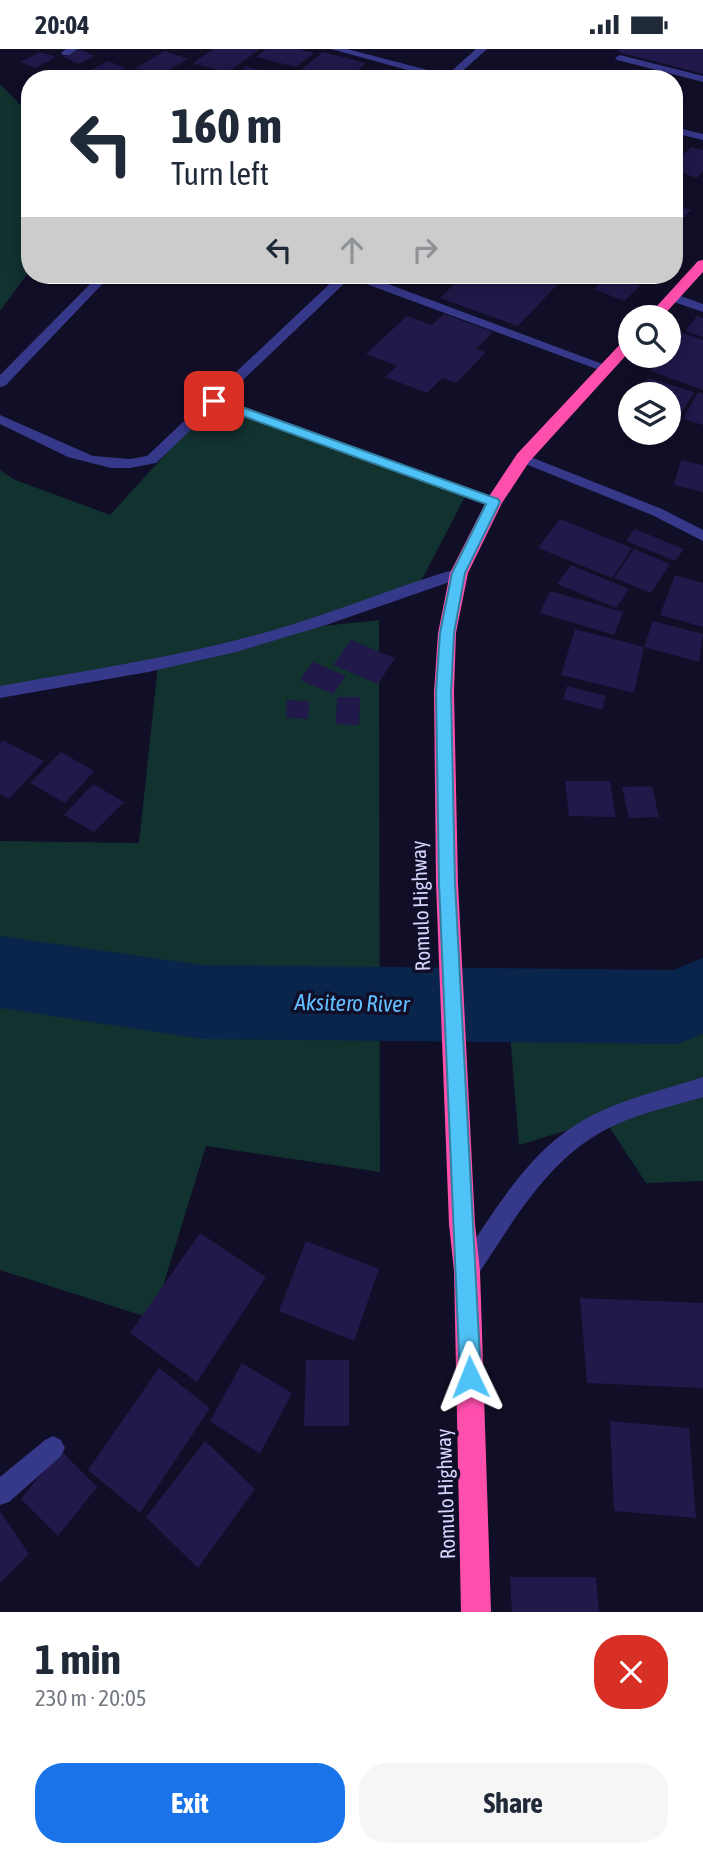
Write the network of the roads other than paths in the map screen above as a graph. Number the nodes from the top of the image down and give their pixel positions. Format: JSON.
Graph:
{"nodes":[{"id":1,"x":336,"y":49,"type":"edge"},
{"id":2,"x":482,"y":49,"type":"edge"},
{"id":3,"x":620,"y":58,"type":"dead end"},
{"id":4,"x":406,"y":67,"type":"junction"},
{"id":5,"x":403,"y":70,"type":"edge"},
{"id":6,"x":418,"y":70,"type":"edge"},
{"id":7,"x":460,"y":70,"type":"edge"},
{"id":8,"x":667,"y":70,"type":"edge"},
{"id":9,"x":683,"y":74,"type":"edge"},
{"id":10,"x":703,"y":79,"type":"edge"},
{"id":11,"x":683,"y":132,"type":"edge"},
{"id":12,"x":703,"y":137,"type":"edge"},
{"id":13,"x":703,"y":264,"type":"edge"},
{"id":14,"x":96,"y":284,"type":"edge"},
{"id":15,"x":337,"y":284,"type":"edge"},
{"id":16,"x":378,"y":284,"type":"edge"},
{"id":17,"x":672,"y":297,"type":"junction"},
{"id":18,"x":665,"y":305,"type":"edge"},
{"id":19,"x":703,"y":308,"type":"edge"},
{"id":20,"x":618,"y":356,"type":"edge"},
{"id":21,"x":607,"y":368,"type":"junction"},
{"id":22,"x":0,"y":383,"type":"edge"},
{"id":23,"x":214,"y":401,"type":"junction"},
{"id":24,"x":0,"y":419,"type":"edge"},
{"id":25,"x":523,"y":458,"type":"junction"},
{"id":26,"x":494,"y":502,"type":"junction"},
{"id":27,"x":703,"y":536,"type":"edge"},
{"id":28,"x":458,"y":573,"type":"junction"},
{"id":29,"x":0,"y":692,"type":"edge"},
{"id":30,"x":703,"y":1087,"type":"edge"},
{"id":31,"x":467,"y":1271,"type":"junction"},
{"id":32,"x":52,"y":1448,"type":"dead end"},
{"id":33,"x":0,"y":1493,"type":"edge"},
{"id":34,"x":476,"y":1612,"type":"edge"}],
"edges":[{"from":1,"to":4,"type":"street"},
{"from":2,"to":7,"type":"street"},
{"from":3,"to":8,"type":"street"},
{"from":4,"to":5,"type":"street"},
{"from":4,"to":6,"type":"street"},
{"from":9,"to":10,"type":"street"},
{"from":11,"to":12,"type":"street"},
{"from":13,"to":17,"type":"highway"},
{"from":14,"to":22,"type":"street"},
{"from":15,"to":23,"type":"street"},
{"from":16,"to":21,"type":"street"},
{"from":17,"to":18,"type":"highway"},
{"from":17,"to":19,"type":"street"},
{"from":20,"to":21,"type":"highway","name":"Romulo Highway"},
{"from":21,"to":25,"type":"highway","name":"Romulo Highway"},
{"from":23,"to":24,"type":"street"},
{"from":23,"to":26,"type":"street"},
{"from":25,"to":26,"type":"highway","name":"Romulo Highway"},
{"from":25,"to":27,"type":"street"},
{"from":26,"to":28,"type":"highway","name":"Romulo Highway"},
{"from":28,"to":29,"type":"street"},
{"from":28,"to":31,"type":"highway","name":"Romulo Highway"},
{"from":30,"to":31,"type":"street"},
{"from":31,"to":34,"type":"highway","name":"Romulo Highway"},
{"from":32,"to":33,"type":"street"}]}
